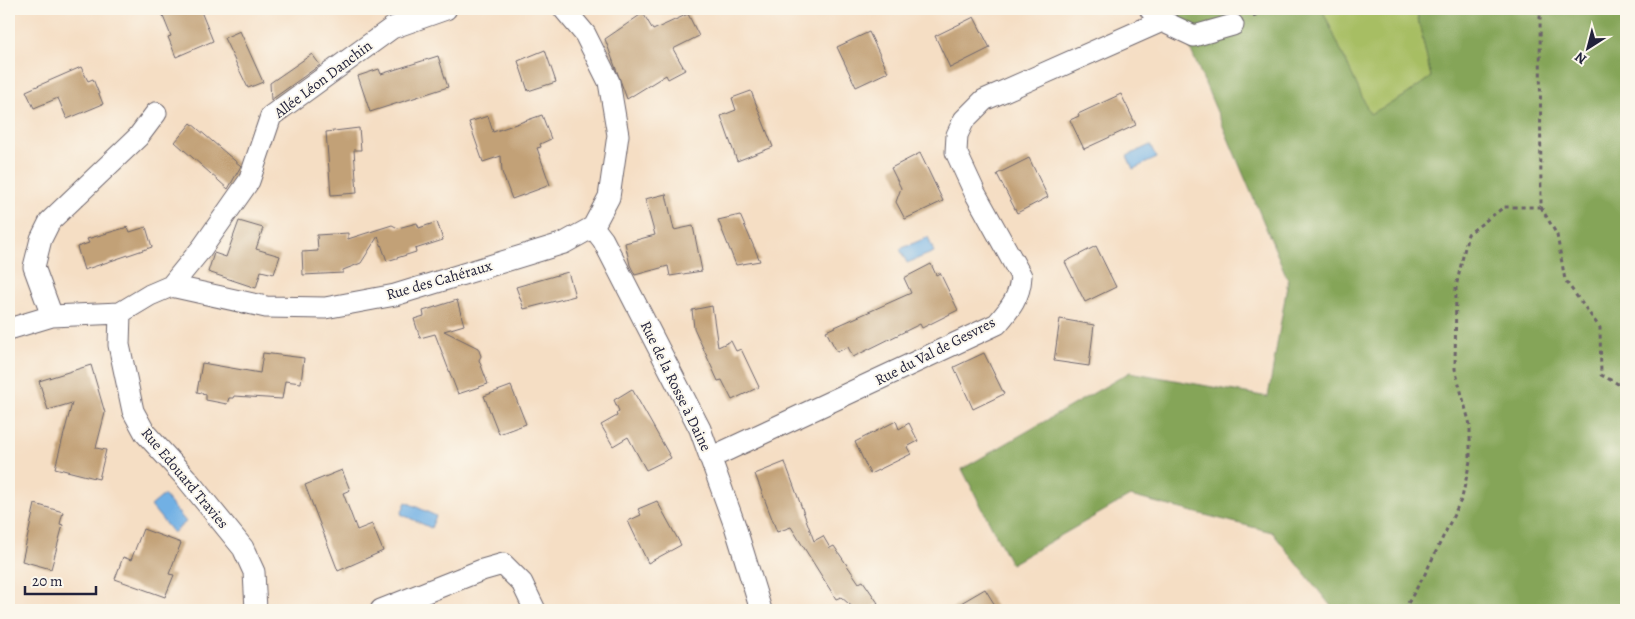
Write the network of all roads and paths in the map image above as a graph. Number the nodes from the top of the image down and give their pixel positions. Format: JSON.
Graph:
{"nodes":[{"id":1,"x":446,"y":9,"type":"edge"},
{"id":2,"x":564,"y":9,"type":"edge"},
{"id":3,"x":1540,"y":9,"type":"edge"},
{"id":4,"x":1156,"y":15,"type":"edge"},
{"id":5,"x":1233,"y":25,"type":"dead end"},
{"id":6,"x":156,"y":113,"type":"dead end"},
{"id":7,"x":1541,"y":207,"type":"junction"},
{"id":8,"x":593,"y":226,"type":"junction"},
{"id":9,"x":171,"y":286,"type":"junction"},
{"id":10,"x":120,"y":313,"type":"junction"},
{"id":11,"x":52,"y":316,"type":"junction"},
{"id":12,"x":9,"y":329,"type":"edge"},
{"id":13,"x":1626,"y":388,"type":"edge"},
{"id":14,"x":710,"y":458,"type":"junction"},
{"id":15,"x":256,"y":610,"type":"edge"},
{"id":16,"x":381,"y":610,"type":"edge"},
{"id":17,"x":535,"y":610,"type":"edge"},
{"id":18,"x":761,"y":610,"type":"edge"},
{"id":19,"x":1404,"y":610,"type":"edge"}],
"edges":[{"from":1,"to":9,"type":"street","name":"Allée Léon Danchin"},
{"from":2,"to":8,"type":"street"},
{"from":3,"to":7,"type":"path"},
{"from":4,"to":5,"type":"street"},
{"from":4,"to":14,"type":"street","name":"Rue du Val de Gesvres"},
{"from":6,"to":11,"type":"street"},
{"from":7,"to":13,"type":"path"},
{"from":7,"to":19,"type":"path"},
{"from":8,"to":9,"type":"street","name":"Rue des Cahéraux"},
{"from":8,"to":14,"type":"street","name":"Rue de la Rosse à Daine"},
{"from":9,"to":10,"type":"street"},
{"from":10,"to":11,"type":"street"},
{"from":10,"to":15,"type":"street","name":"Rue Edouard Travies"},
{"from":11,"to":12,"type":"street"},
{"from":14,"to":18,"type":"street","name":"Rue de la Rosse à Daine"},
{"from":16,"to":17,"type":"street"}]}
